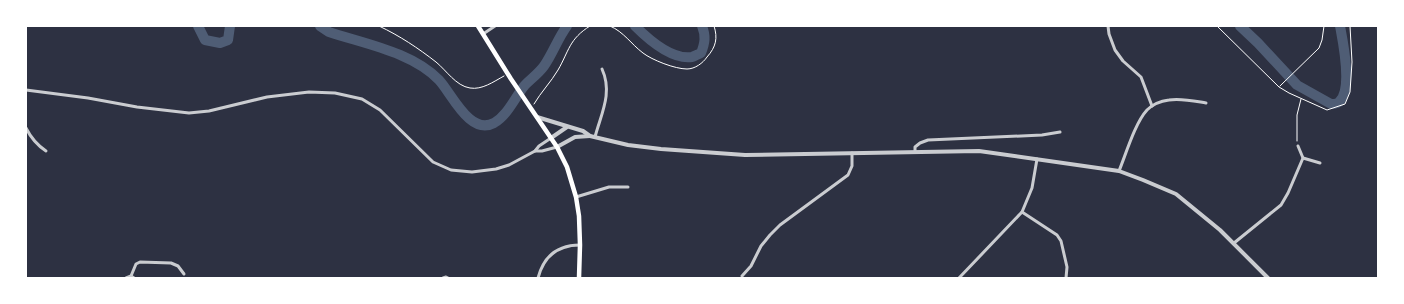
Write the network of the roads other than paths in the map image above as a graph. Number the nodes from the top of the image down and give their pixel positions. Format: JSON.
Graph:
{"nodes":[{"id":1,"x":478,"y":26,"type":"edge"},
{"id":2,"x":495,"y":26,"type":"edge"},
{"id":3,"x":1108,"y":26,"type":"edge"},
{"id":4,"x":483,"y":34,"type":"junction"},
{"id":5,"x":602,"y":69,"type":"dead end"},
{"id":6,"x":26,"y":90,"type":"edge"},
{"id":7,"x":1206,"y":103,"type":"dead end"},
{"id":8,"x":1152,"y":106,"type":"junction"},
{"id":9,"x":537,"y":117,"type":"junction"},
{"id":10,"x":567,"y":127,"type":"junction"},
{"id":11,"x":26,"y":128,"type":"edge"},
{"id":12,"x":1060,"y":132,"type":"dead end"},
{"id":13,"x":590,"y":136,"type":"junction"},
{"id":14,"x":596,"y":137,"type":"junction"},
{"id":15,"x":551,"y":138,"type":"junction"},
{"id":16,"x":557,"y":146,"type":"junction"},
{"id":17,"x":1298,"y":146,"type":"road end"},
{"id":18,"x":46,"y":150,"type":"dead end"},
{"id":19,"x":535,"y":151,"type":"junction"},
{"id":20,"x":915,"y":152,"type":"junction"},
{"id":21,"x":852,"y":153,"type":"junction"},
{"id":22,"x":1303,"y":158,"type":"junction"},
{"id":23,"x":1037,"y":159,"type":"junction"},
{"id":24,"x":1320,"y":163,"type":"dead end"},
{"id":25,"x":1119,"y":171,"type":"junction"},
{"id":26,"x":628,"y":187,"type":"dead end"},
{"id":27,"x":576,"y":196,"type":"junction"},
{"id":28,"x":1022,"y":212,"type":"junction"},
{"id":29,"x":1234,"y":243,"type":"junction"},
{"id":30,"x":580,"y":245,"type":"junction"},
{"id":31,"x":184,"y":274,"type":"dead end"},
{"id":32,"x":742,"y":276,"type":"dead end"},
{"id":33,"x":133,"y":277,"type":"edge"},
{"id":34,"x":126,"y":278,"type":"edge"},
{"id":35,"x":443,"y":278,"type":"edge"},
{"id":36,"x":448,"y":278,"type":"edge"},
{"id":37,"x":538,"y":278,"type":"edge"},
{"id":38,"x":579,"y":278,"type":"edge"},
{"id":39,"x":959,"y":278,"type":"edge"},
{"id":40,"x":1066,"y":278,"type":"edge"},
{"id":41,"x":1268,"y":278,"type":"edge"}],
"edges":[{"from":1,"to":4,"type":"main road"},
{"from":2,"to":4,"type":"street"},
{"from":3,"to":8,"type":"street"},
{"from":4,"to":9,"type":"main road"},
{"from":5,"to":14,"type":"street"},
{"from":6,"to":19,"type":"street"},
{"from":7,"to":8,"type":"street"},
{"from":8,"to":25,"type":"street"},
{"from":9,"to":10,"type":"street"},
{"from":9,"to":15,"type":"main road"},
{"from":10,"to":13,"type":"street"},
{"from":10,"to":15,"type":"street"},
{"from":11,"to":18,"type":"street"},
{"from":12,"to":20,"type":"street"},
{"from":13,"to":14,"type":"street"},
{"from":13,"to":16,"type":"street"},
{"from":14,"to":21,"type":"street"},
{"from":15,"to":16,"type":"main road"},
{"from":15,"to":19,"type":"street"},
{"from":16,"to":19,"type":"street"},
{"from":16,"to":27,"type":"main road"},
{"from":17,"to":22,"type":"street"},
{"from":20,"to":21,"type":"street"},
{"from":20,"to":23,"type":"street"},
{"from":21,"to":32,"type":"street"},
{"from":22,"to":24,"type":"street"},
{"from":22,"to":29,"type":"street"},
{"from":23,"to":25,"type":"street"},
{"from":23,"to":28,"type":"street"},
{"from":25,"to":29,"type":"street"},
{"from":26,"to":27,"type":"street"},
{"from":27,"to":30,"type":"main road"},
{"from":28,"to":39,"type":"street"},
{"from":28,"to":40,"type":"street"},
{"from":29,"to":41,"type":"street"},
{"from":30,"to":37,"type":"street"},
{"from":30,"to":38,"type":"main road"},
{"from":31,"to":33,"type":"street"},
{"from":33,"to":34,"type":"street"},
{"from":35,"to":36,"type":"street"}]}
